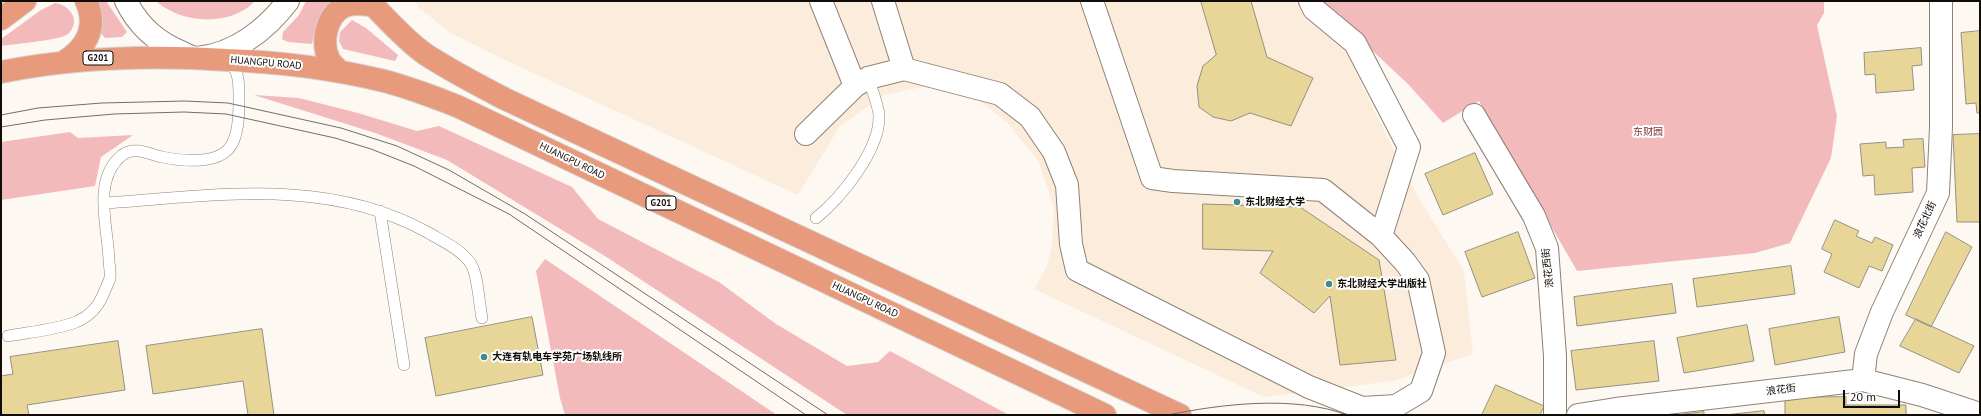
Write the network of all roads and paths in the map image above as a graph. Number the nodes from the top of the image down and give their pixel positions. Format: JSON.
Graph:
{"nodes":[{"id":1,"x":25,"y":1,"type":"edge"},
{"id":2,"x":86,"y":1,"type":"edge"},
{"id":3,"x":126,"y":1,"type":"edge"},
{"id":4,"x":288,"y":1,"type":"edge"},
{"id":5,"x":821,"y":1,"type":"edge"},
{"id":6,"x":882,"y":1,"type":"edge"},
{"id":7,"x":1092,"y":1,"type":"edge"},
{"id":8,"x":1310,"y":1,"type":"edge"},
{"id":9,"x":1941,"y":1,"type":"edge"},
{"id":10,"x":372,"y":4,"type":"edge"},
{"id":11,"x":1,"y":19,"type":"edge"},
{"id":12,"x":196,"y":58,"type":"junction"},
{"id":13,"x":226,"y":60,"type":"junction"},
{"id":14,"x":65,"y":61,"type":"junction"},
{"id":15,"x":254,"y":61,"type":"junction"},
{"id":16,"x":904,"y":69,"type":"junction"},
{"id":17,"x":339,"y":71,"type":"junction"},
{"id":18,"x":1,"y":72,"type":"edge"},
{"id":19,"x":239,"y":81,"type":"junction"},
{"id":20,"x":862,"y":82,"type":"junction"},
{"id":21,"x":1474,"y":115,"type":"dead end"},
{"id":22,"x":806,"y":134,"type":"dead end"},
{"id":23,"x":104,"y":203,"type":"junction"},
{"id":24,"x":380,"y":211,"type":"junction"},
{"id":25,"x":816,"y":218,"type":"dead end"},
{"id":26,"x":1381,"y":236,"type":"junction"},
{"id":27,"x":482,"y":318,"type":"dead end"},
{"id":28,"x":8,"y":336,"type":"dead end"},
{"id":29,"x":404,"y":365,"type":"dead end"},
{"id":30,"x":1863,"y":380,"type":"junction"},
{"id":31,"x":1980,"y":413,"type":"edge"},
{"id":32,"x":1105,"y":415,"type":"edge"},
{"id":33,"x":1180,"y":415,"type":"edge"},
{"id":34,"x":1555,"y":415,"type":"edge"},
{"id":35,"x":1578,"y":415,"type":"edge"}],
"edges":[{"from":1,"to":11,"type":"highway"},
{"from":2,"to":14,"type":"highway"},
{"from":3,"to":12,"type":"street"},
{"from":4,"to":12,"type":"street"},
{"from":5,"to":20,"type":"street"},
{"from":6,"to":16,"type":"street"},
{"from":7,"to":26,"type":"street"},
{"from":8,"to":26,"type":"street"},
{"from":9,"to":30,"type":"street","name":"浪花北街"},
{"from":10,"to":17,"type":"highway"},
{"from":10,"to":33,"type":"highway"},
{"from":12,"to":13,"type":"highway","name":"HUANGPU ROAD","number":"G201"},
{"from":12,"to":14,"type":"highway","name":"HUANGPU ROAD","number":"G201"},
{"from":13,"to":15,"type":"highway","name":"HUANGPU ROAD","number":"G201"},
{"from":13,"to":19,"type":"lane"},
{"from":14,"to":18,"type":"highway","name":"HUANGPU ROAD","number":"G201"},
{"from":15,"to":17,"type":"highway","name":"HUANGPU ROAD","number":"G201"},
{"from":15,"to":19,"type":"lane"},
{"from":16,"to":20,"type":"street"},
{"from":16,"to":26,"type":"street"},
{"from":17,"to":32,"type":"highway","name":"HUANGPU ROAD","number":"G201"},
{"from":19,"to":23,"type":"lane"},
{"from":20,"to":22,"type":"street"},
{"from":20,"to":25,"type":"lane"},
{"from":21,"to":34,"type":"street","name":"浪花西街"},
{"from":23,"to":24,"type":"lane"},
{"from":23,"to":28,"type":"lane"},
{"from":24,"to":27,"type":"lane"},
{"from":24,"to":29,"type":"lane"},
{"from":30,"to":31,"type":"street","name":"浪花街"},
{"from":30,"to":35,"type":"street","name":"浪花街"}]}
